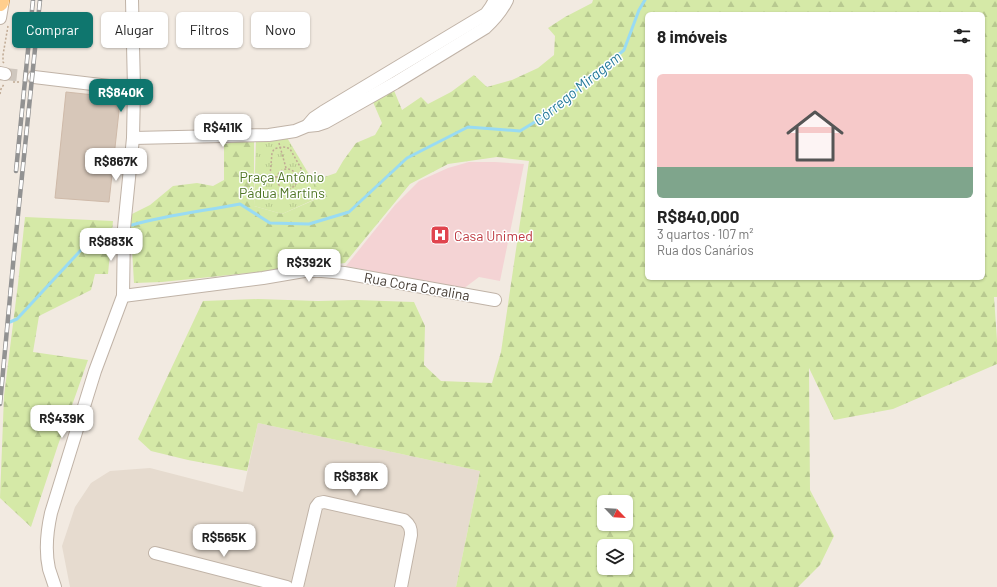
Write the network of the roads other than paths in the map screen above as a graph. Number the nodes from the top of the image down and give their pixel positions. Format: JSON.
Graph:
{"nodes":[{"id":1,"x":132,"y":0,"type":"edge"},
{"id":2,"x":507,"y":0,"type":"edge"},
{"id":3,"x":1,"y":1,"type":"edge"},
{"id":4,"x":495,"y":6,"type":"edge"},
{"id":5,"x":4,"y":21,"type":"edge"},
{"id":6,"x":34,"y":77,"type":"tunnel mouth"},
{"id":7,"x":134,"y":89,"type":"junction"},
{"id":8,"x":133,"y":138,"type":"junction"},
{"id":9,"x":123,"y":296,"type":"junction"},
{"id":10,"x":495,"y":300,"type":"dead end"},
{"id":11,"x":155,"y":553,"type":"dead end"},
{"id":12,"x":56,"y":587,"type":"edge"},
{"id":13,"x":287,"y":587,"type":"edge"},
{"id":14,"x":297,"y":587,"type":"edge"},
{"id":15,"x":401,"y":587,"type":"edge"}],
"edges":[{"from":1,"to":7,"type":"street"},
{"from":2,"to":4,"type":"street"},
{"from":3,"to":5,"type":"street"},
{"from":4,"to":8,"type":"street"},
{"from":6,"to":7,"type":"street"},
{"from":7,"to":8,"type":"street"},
{"from":8,"to":9,"type":"street"},
{"from":9,"to":10,"type":"street","name":"Rua Cora Coralina"},
{"from":9,"to":12,"type":"street"},
{"from":11,"to":13,"type":"street"},
{"from":14,"to":15,"type":"street"}]}
